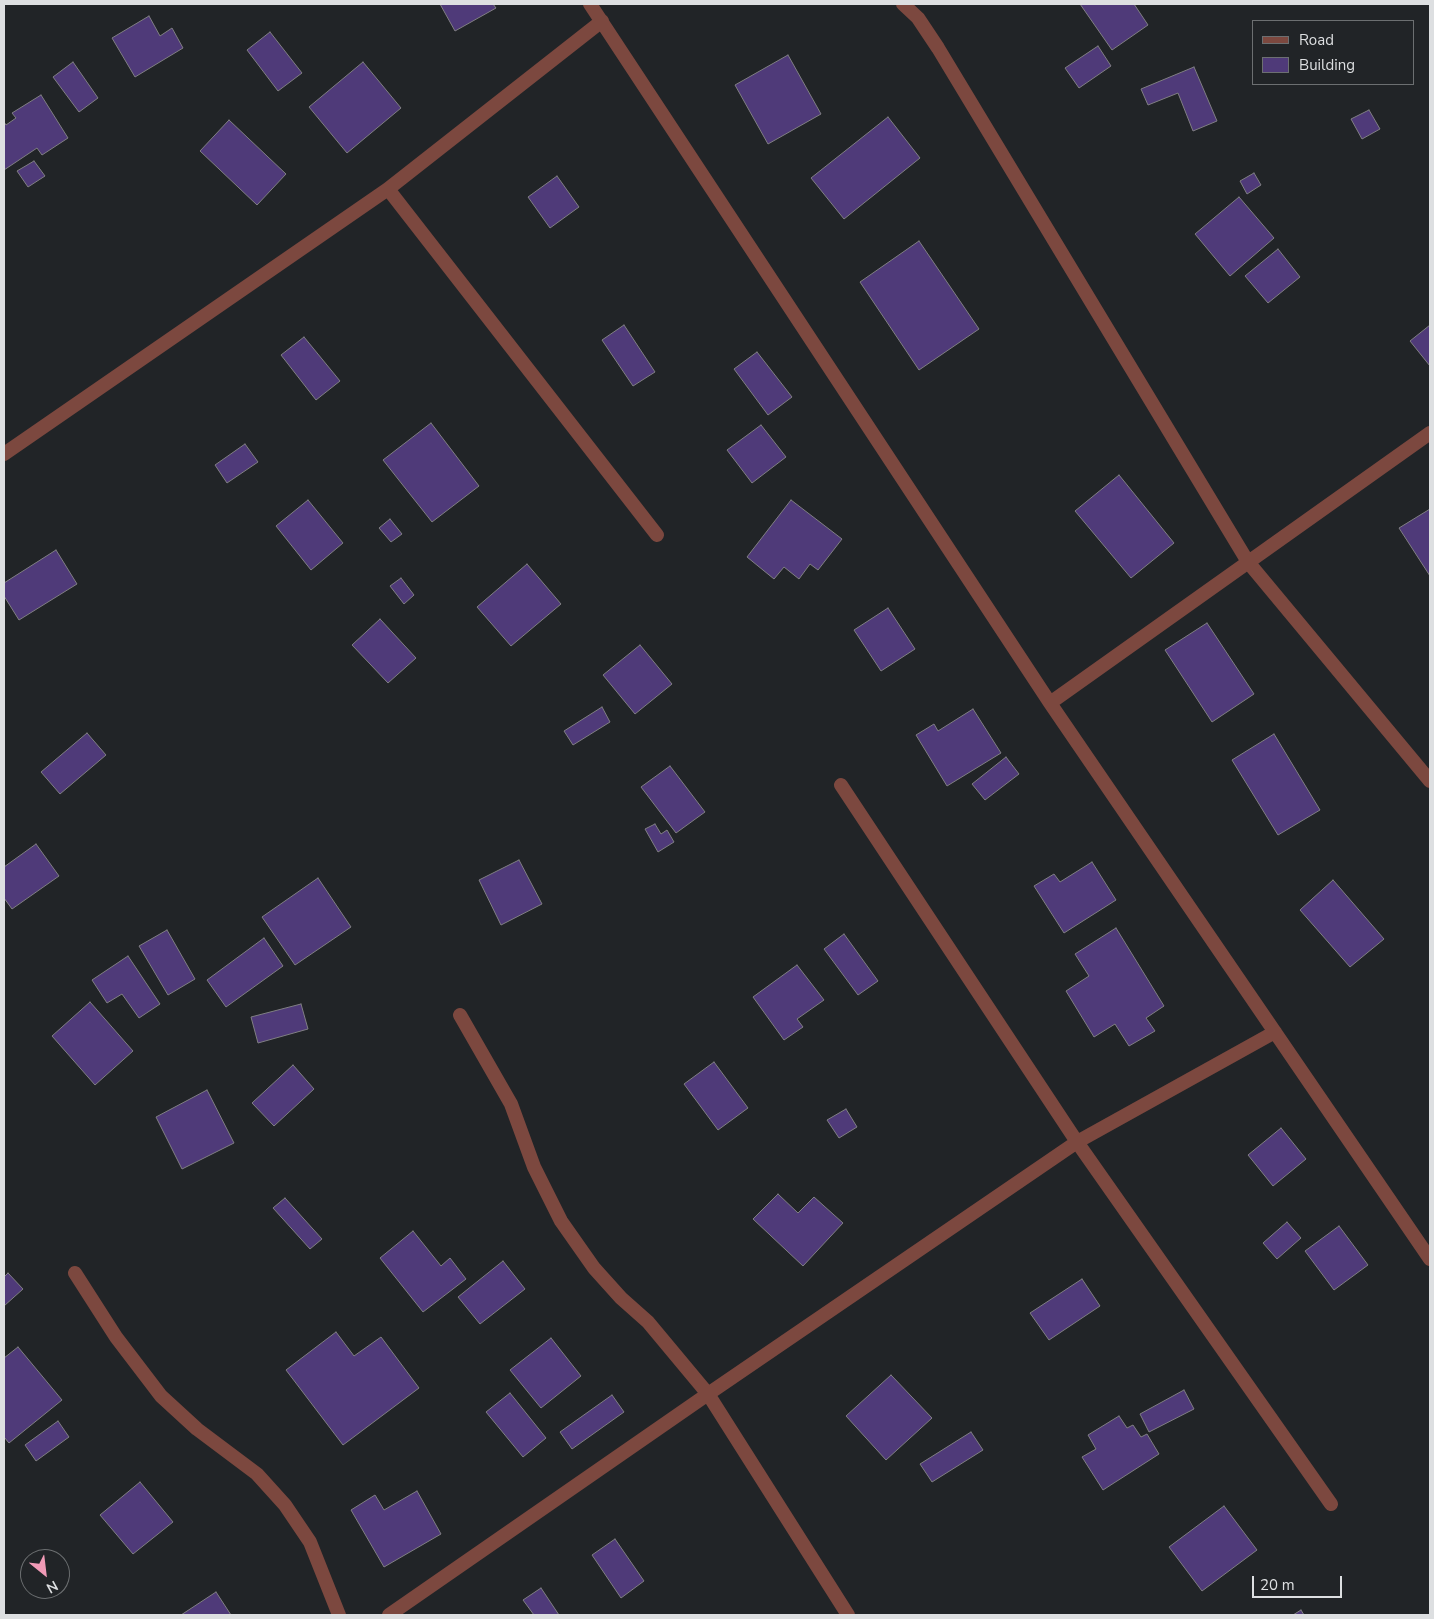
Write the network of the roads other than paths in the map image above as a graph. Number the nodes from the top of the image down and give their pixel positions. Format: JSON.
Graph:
{"nodes":[{"id":1,"x":590,"y":4,"type":"edge"},
{"id":2,"x":903,"y":4,"type":"edge"},
{"id":3,"x":602,"y":21,"type":"junction"},
{"id":4,"x":388,"y":189,"type":"junction"},
{"id":5,"x":1430,"y":433,"type":"edge"},
{"id":6,"x":4,"y":454,"type":"edge"},
{"id":7,"x":657,"y":534,"type":"dead end"},
{"id":8,"x":1248,"y":562,"type":"junction"},
{"id":9,"x":1050,"y":703,"type":"junction"},
{"id":10,"x":1430,"y":781,"type":"edge"},
{"id":11,"x":841,"y":785,"type":"dead end"},
{"id":12,"x":460,"y":1015,"type":"dead end"},
{"id":13,"x":1275,"y":1032,"type":"junction"},
{"id":14,"x":1077,"y":1142,"type":"junction"},
{"id":15,"x":1430,"y":1259,"type":"edge"},
{"id":16,"x":76,"y":1273,"type":"dead end"},
{"id":17,"x":708,"y":1394,"type":"junction"},
{"id":18,"x":1330,"y":1504,"type":"dead end"},
{"id":19,"x":339,"y":1615,"type":"edge"},
{"id":20,"x":389,"y":1615,"type":"edge"},
{"id":21,"x":848,"y":1615,"type":"edge"}],
"edges":[{"from":1,"to":3,"type":"street"},
{"from":2,"to":8,"type":"street"},
{"from":3,"to":4,"type":"street"},
{"from":3,"to":9,"type":"street"},
{"from":4,"to":6,"type":"street"},
{"from":4,"to":7,"type":"street"},
{"from":5,"to":8,"type":"street"},
{"from":8,"to":9,"type":"street"},
{"from":8,"to":10,"type":"street"},
{"from":9,"to":13,"type":"street"},
{"from":11,"to":14,"type":"street"},
{"from":12,"to":17,"type":"street"},
{"from":13,"to":14,"type":"street"},
{"from":13,"to":15,"type":"street"},
{"from":14,"to":17,"type":"street"},
{"from":14,"to":18,"type":"street"},
{"from":16,"to":19,"type":"street"},
{"from":17,"to":20,"type":"street"},
{"from":17,"to":21,"type":"street"}]}
